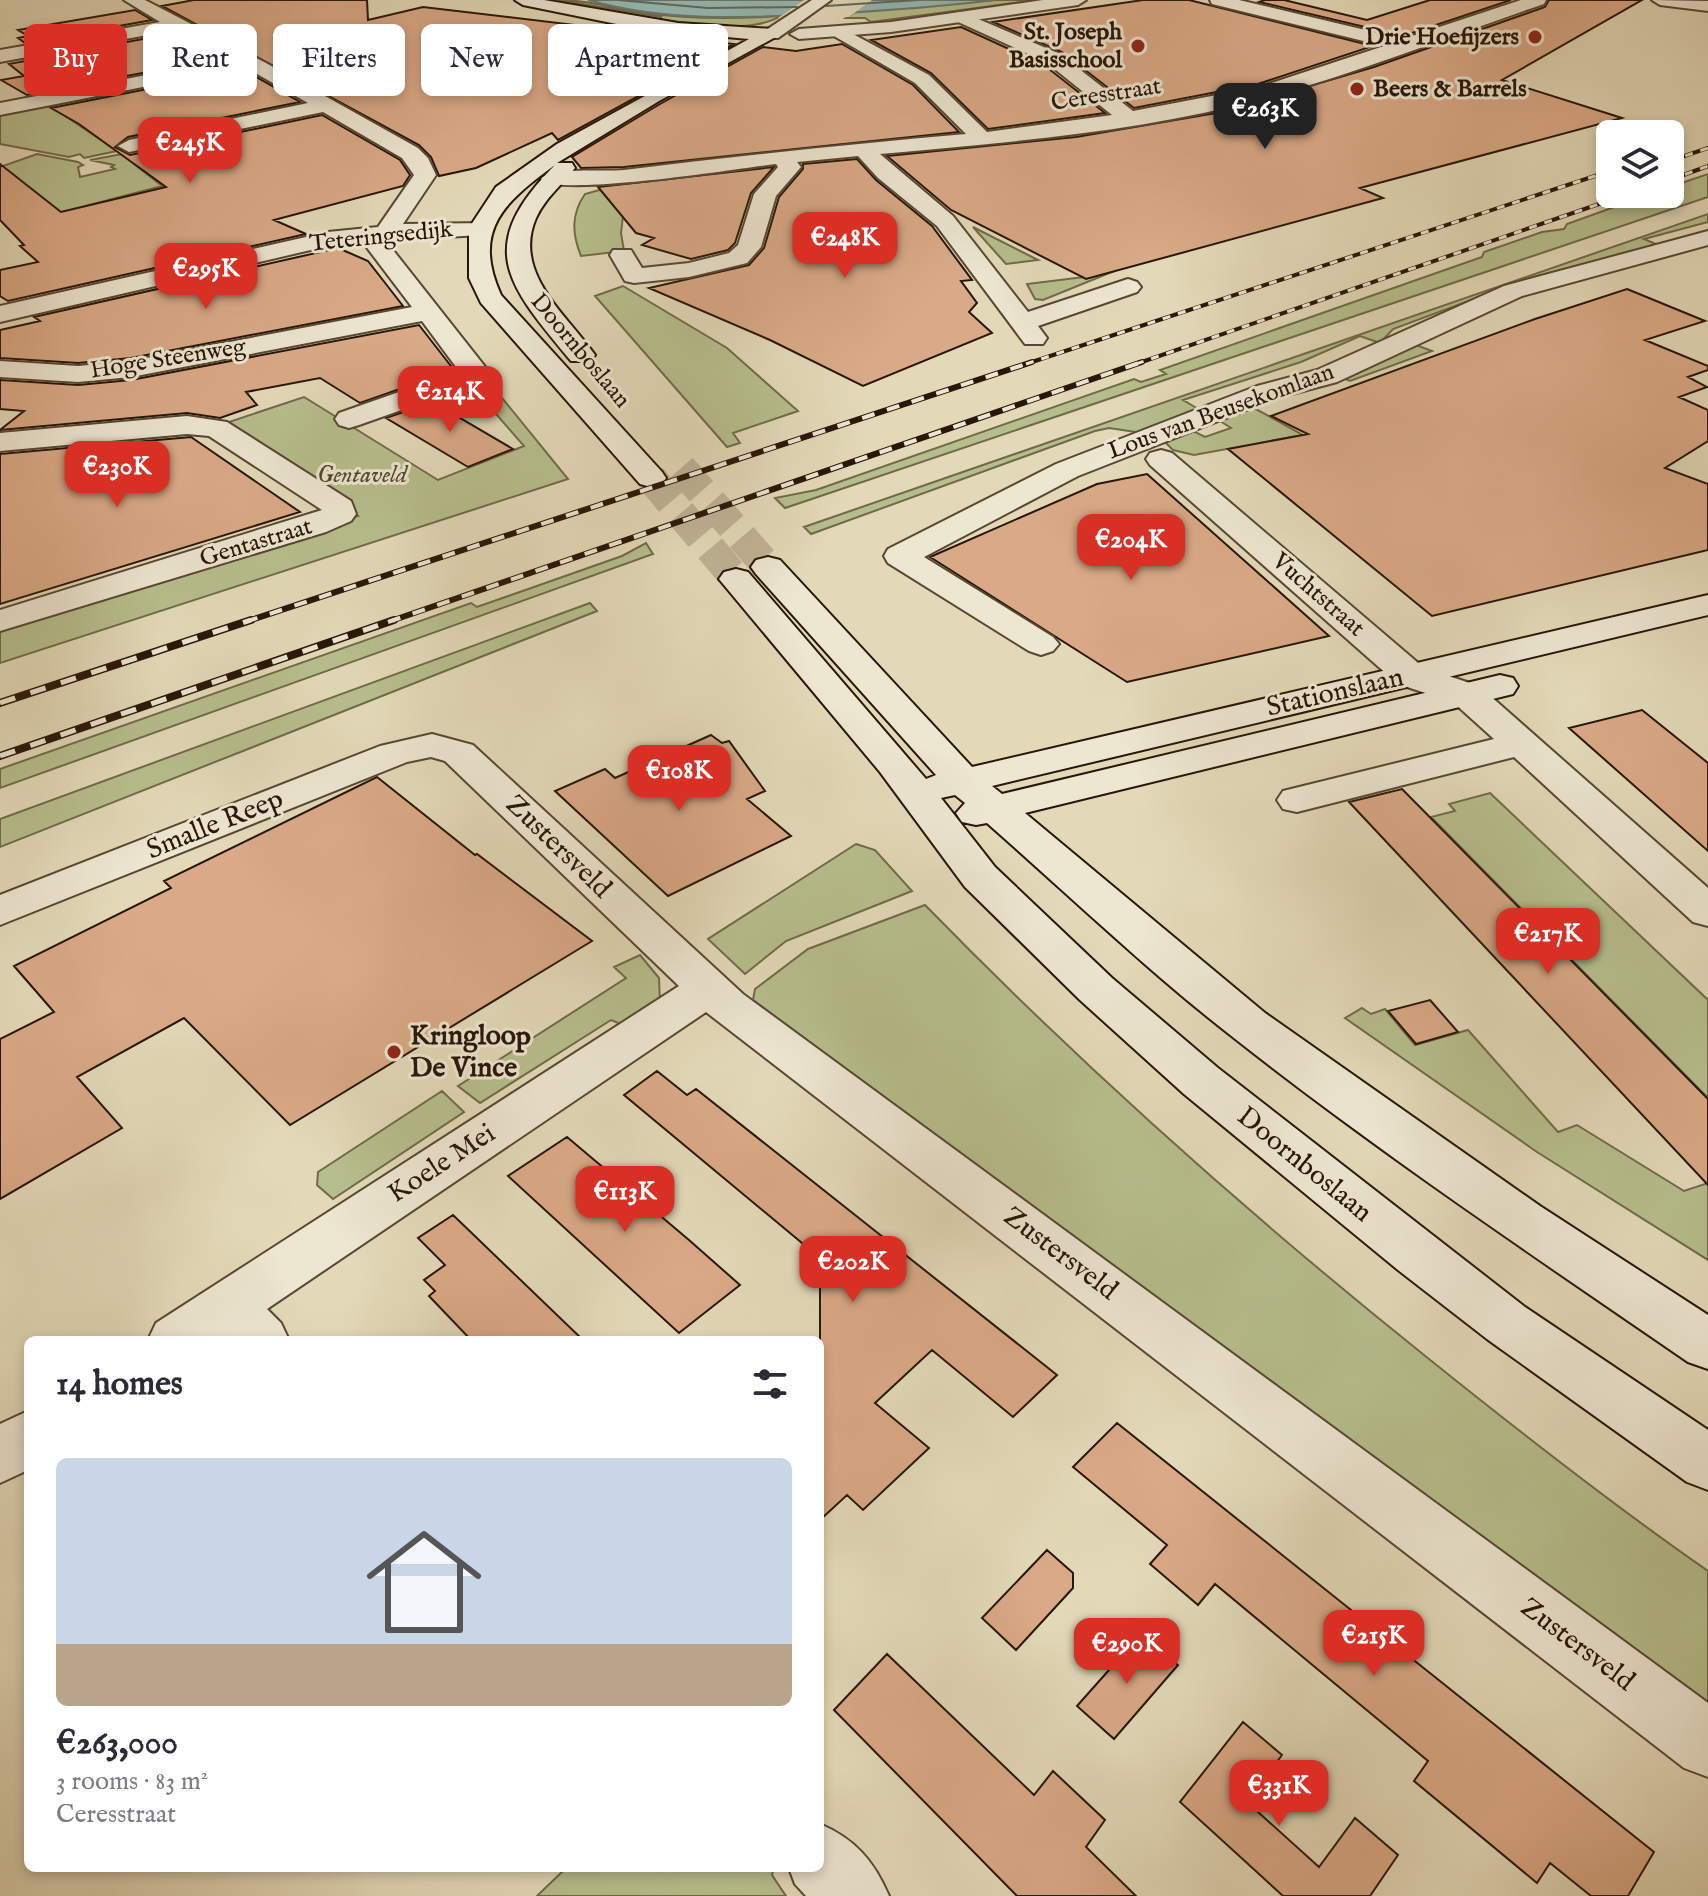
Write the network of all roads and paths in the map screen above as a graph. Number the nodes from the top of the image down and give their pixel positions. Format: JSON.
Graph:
{"nodes":[{"id":1,"x":132,"y":0,"type":"edge"},
{"id":2,"x":523,"y":0,"type":"edge"},
{"id":3,"x":1078,"y":0,"type":"edge"},
{"id":4,"x":1218,"y":0,"type":"edge"},
{"id":5,"x":1538,"y":0,"type":"edge"},
{"id":6,"x":1660,"y":0,"type":"edge"},
{"id":7,"x":1708,"y":6,"type":"edge"},
{"id":8,"x":829,"y":9,"type":"edge"},
{"id":9,"x":180,"y":15,"type":"junction"},
{"id":10,"x":962,"y":17,"type":"junction"},
{"id":11,"x":194,"y":24,"type":"edge"},
{"id":12,"x":788,"y":30,"type":"junction"},
{"id":13,"x":840,"y":32,"type":"junction"},
{"id":14,"x":1407,"y":46,"type":"junction"},
{"id":15,"x":0,"y":56,"type":"edge"},
{"id":16,"x":257,"y":66,"type":"edge"},
{"id":17,"x":143,"y":84,"type":"edge"},
{"id":18,"x":327,"y":105,"type":"junction"},
{"id":19,"x":0,"y":109,"type":"edge"},
{"id":20,"x":1130,"y":119,"type":"junction"},
{"id":21,"x":982,"y":138,"type":"junction"},
{"id":22,"x":129,"y":146,"type":"dead end"},
{"id":23,"x":905,"y":146,"type":"junction"},
{"id":24,"x":863,"y":149,"type":"junction"},
{"id":25,"x":1057,"y":150,"type":"dead end"},
{"id":26,"x":781,"y":157,"type":"junction"},
{"id":27,"x":521,"y":178,"type":"junction"},
{"id":28,"x":552,"y":179,"type":"junction"},
{"id":29,"x":481,"y":228,"type":"junction"},
{"id":30,"x":383,"y":232,"type":"junction"},
{"id":31,"x":1708,"y":238,"type":"edge"},
{"id":32,"x":622,"y":255,"type":"dead end"},
{"id":33,"x":1128,"y":287,"type":"dead end"},
{"id":34,"x":428,"y":312,"type":"junction"},
{"id":35,"x":0,"y":314,"type":"edge"},
{"id":36,"x":0,"y":369,"type":"edge"},
{"id":37,"x":599,"y":377,"type":"dead end"},
{"id":38,"x":349,"y":419,"type":"dead end"},
{"id":39,"x":0,"y":442,"type":"edge"},
{"id":40,"x":1161,"y":459,"type":"dead end"},
{"id":41,"x":651,"y":478,"type":"tunnel mouth"},
{"id":42,"x":1708,"y":605,"type":"edge"},
{"id":43,"x":0,"y":621,"type":"edge"},
{"id":44,"x":1708,"y":635,"type":"edge"},
{"id":45,"x":1041,"y":644,"type":"dead end"},
{"id":46,"x":1411,"y":676,"type":"junction"},
{"id":47,"x":1466,"y":694,"type":"junction"},
{"id":48,"x":1521,"y":744,"type":"junction"},
{"id":49,"x":432,"y":745,"type":"joint"},
{"id":50,"x":1297,"y":800,"type":"dead end"},
{"id":51,"x":953,"y":801,"type":"junction"},
{"id":52,"x":0,"y":911,"type":"edge"},
{"id":53,"x":1708,"y":912,"type":"edge"},
{"id":54,"x":708,"y":989,"type":"junction"},
{"id":55,"x":245,"y":1322,"type":"edge"},
{"id":56,"x":191,"y":1336,"type":"edge"},
{"id":57,"x":1708,"y":1345,"type":"edge"},
{"id":58,"x":24,"y":1440,"type":"edge"},
{"id":59,"x":0,"y":1456,"type":"edge"},
{"id":60,"x":1708,"y":1463,"type":"edge"},
{"id":61,"x":1708,"y":1744,"type":"edge"},
{"id":62,"x":824,"y":1863,"type":"edge"},
{"id":63,"x":853,"y":1896,"type":"edge"}],
"edges":[{"from":1,"to":9,"type":"street"},
{"from":2,"to":12,"type":"street"},
{"from":3,"to":10,"type":"street"},
{"from":4,"to":14,"type":"street"},
{"from":5,"to":14,"type":"street","name":"Ceresstraat"},
{"from":6,"to":7,"type":"street"},
{"from":8,"to":12,"type":"street"},
{"from":9,"to":11,"type":"street"},
{"from":9,"to":15,"type":"street"},
{"from":10,"to":13,"type":"street"},
{"from":10,"to":20,"type":"street"},
{"from":12,"to":13,"type":"street"},
{"from":12,"to":27,"type":"street"},
{"from":12,"to":28,"type":"street","name":"Doornboslaan"},
{"from":13,"to":21,"type":"street"},
{"from":14,"to":20,"type":"street","name":"Ceresstraat"},
{"from":16,"to":18,"type":"street"},
{"from":17,"to":19,"type":"street"},
{"from":18,"to":22,"type":"street"},
{"from":18,"to":30,"type":"street"},
{"from":20,"to":21,"type":"street","name":"Ceresstraat"},
{"from":21,"to":23,"type":"street","name":"Ceresstraat"},
{"from":23,"to":24,"type":"street","name":"Ceresstraat"},
{"from":23,"to":25,"type":"street","name":"Ceresstraat"},
{"from":24,"to":26,"type":"street","name":"Ceresstraat"},
{"from":24,"to":33,"type":"street"},
{"from":26,"to":28,"type":"street","name":"Ceresstraat"},
{"from":26,"to":32,"type":"street"},
{"from":27,"to":28,"type":"street","name":"Ceresstraat"},
{"from":27,"to":29,"type":"street"},
{"from":28,"to":37,"type":"street","name":"Doornboslaan"},
{"from":29,"to":30,"type":"street","name":"Teteringsedijk"},
{"from":29,"to":41,"type":"street","name":"Doornboslaan"},
{"from":30,"to":34,"type":"street"},
{"from":30,"to":35,"type":"street","name":"Teteringsedijk"},
{"from":31,"to":45,"type":"street","name":"Lous van Beusekomlaan"},
{"from":34,"to":36,"type":"street","name":"Hoge Steenweg"},
{"from":34,"to":38,"type":"street"},
{"from":39,"to":43,"type":"street","name":"Gentastraat"},
{"from":40,"to":46,"type":"street","name":"Vuchtstraat"},
{"from":42,"to":46,"type":"street","name":"Stationslaan"},
{"from":44,"to":47,"type":"street","name":"Stationslaan"},
{"from":46,"to":47,"type":"street","name":"Vuchtstraat"},
{"from":46,"to":51,"type":"street","name":"Stationslaan"},
{"from":47,"to":48,"type":"street","name":"Vuchtstraat"},
{"from":47,"to":51,"type":"street","name":"Stationslaan"},
{"from":48,"to":50,"type":"street"},
{"from":48,"to":53,"type":"street","name":"Vuchtstraat"},
{"from":49,"to":52,"type":"street","name":"Smalle Reep"},
{"from":49,"to":54,"type":"street","name":"Zustersveld"},
{"from":51,"to":51,"type":"street","name":"Doornboslaan"},
{"from":51,"to":57,"type":"street","name":"Doornboslaan"},
{"from":51,"to":60,"type":"street","name":"Doornboslaan"},
{"from":54,"to":55,"type":"street","name":"Koele Mei"},
{"from":54,"to":61,"type":"street","name":"Zustersveld"},
{"from":55,"to":56,"type":"street","name":"Koele Mei"},
{"from":58,"to":59,"type":"street"},
{"from":62,"to":63,"type":"street"}]}
